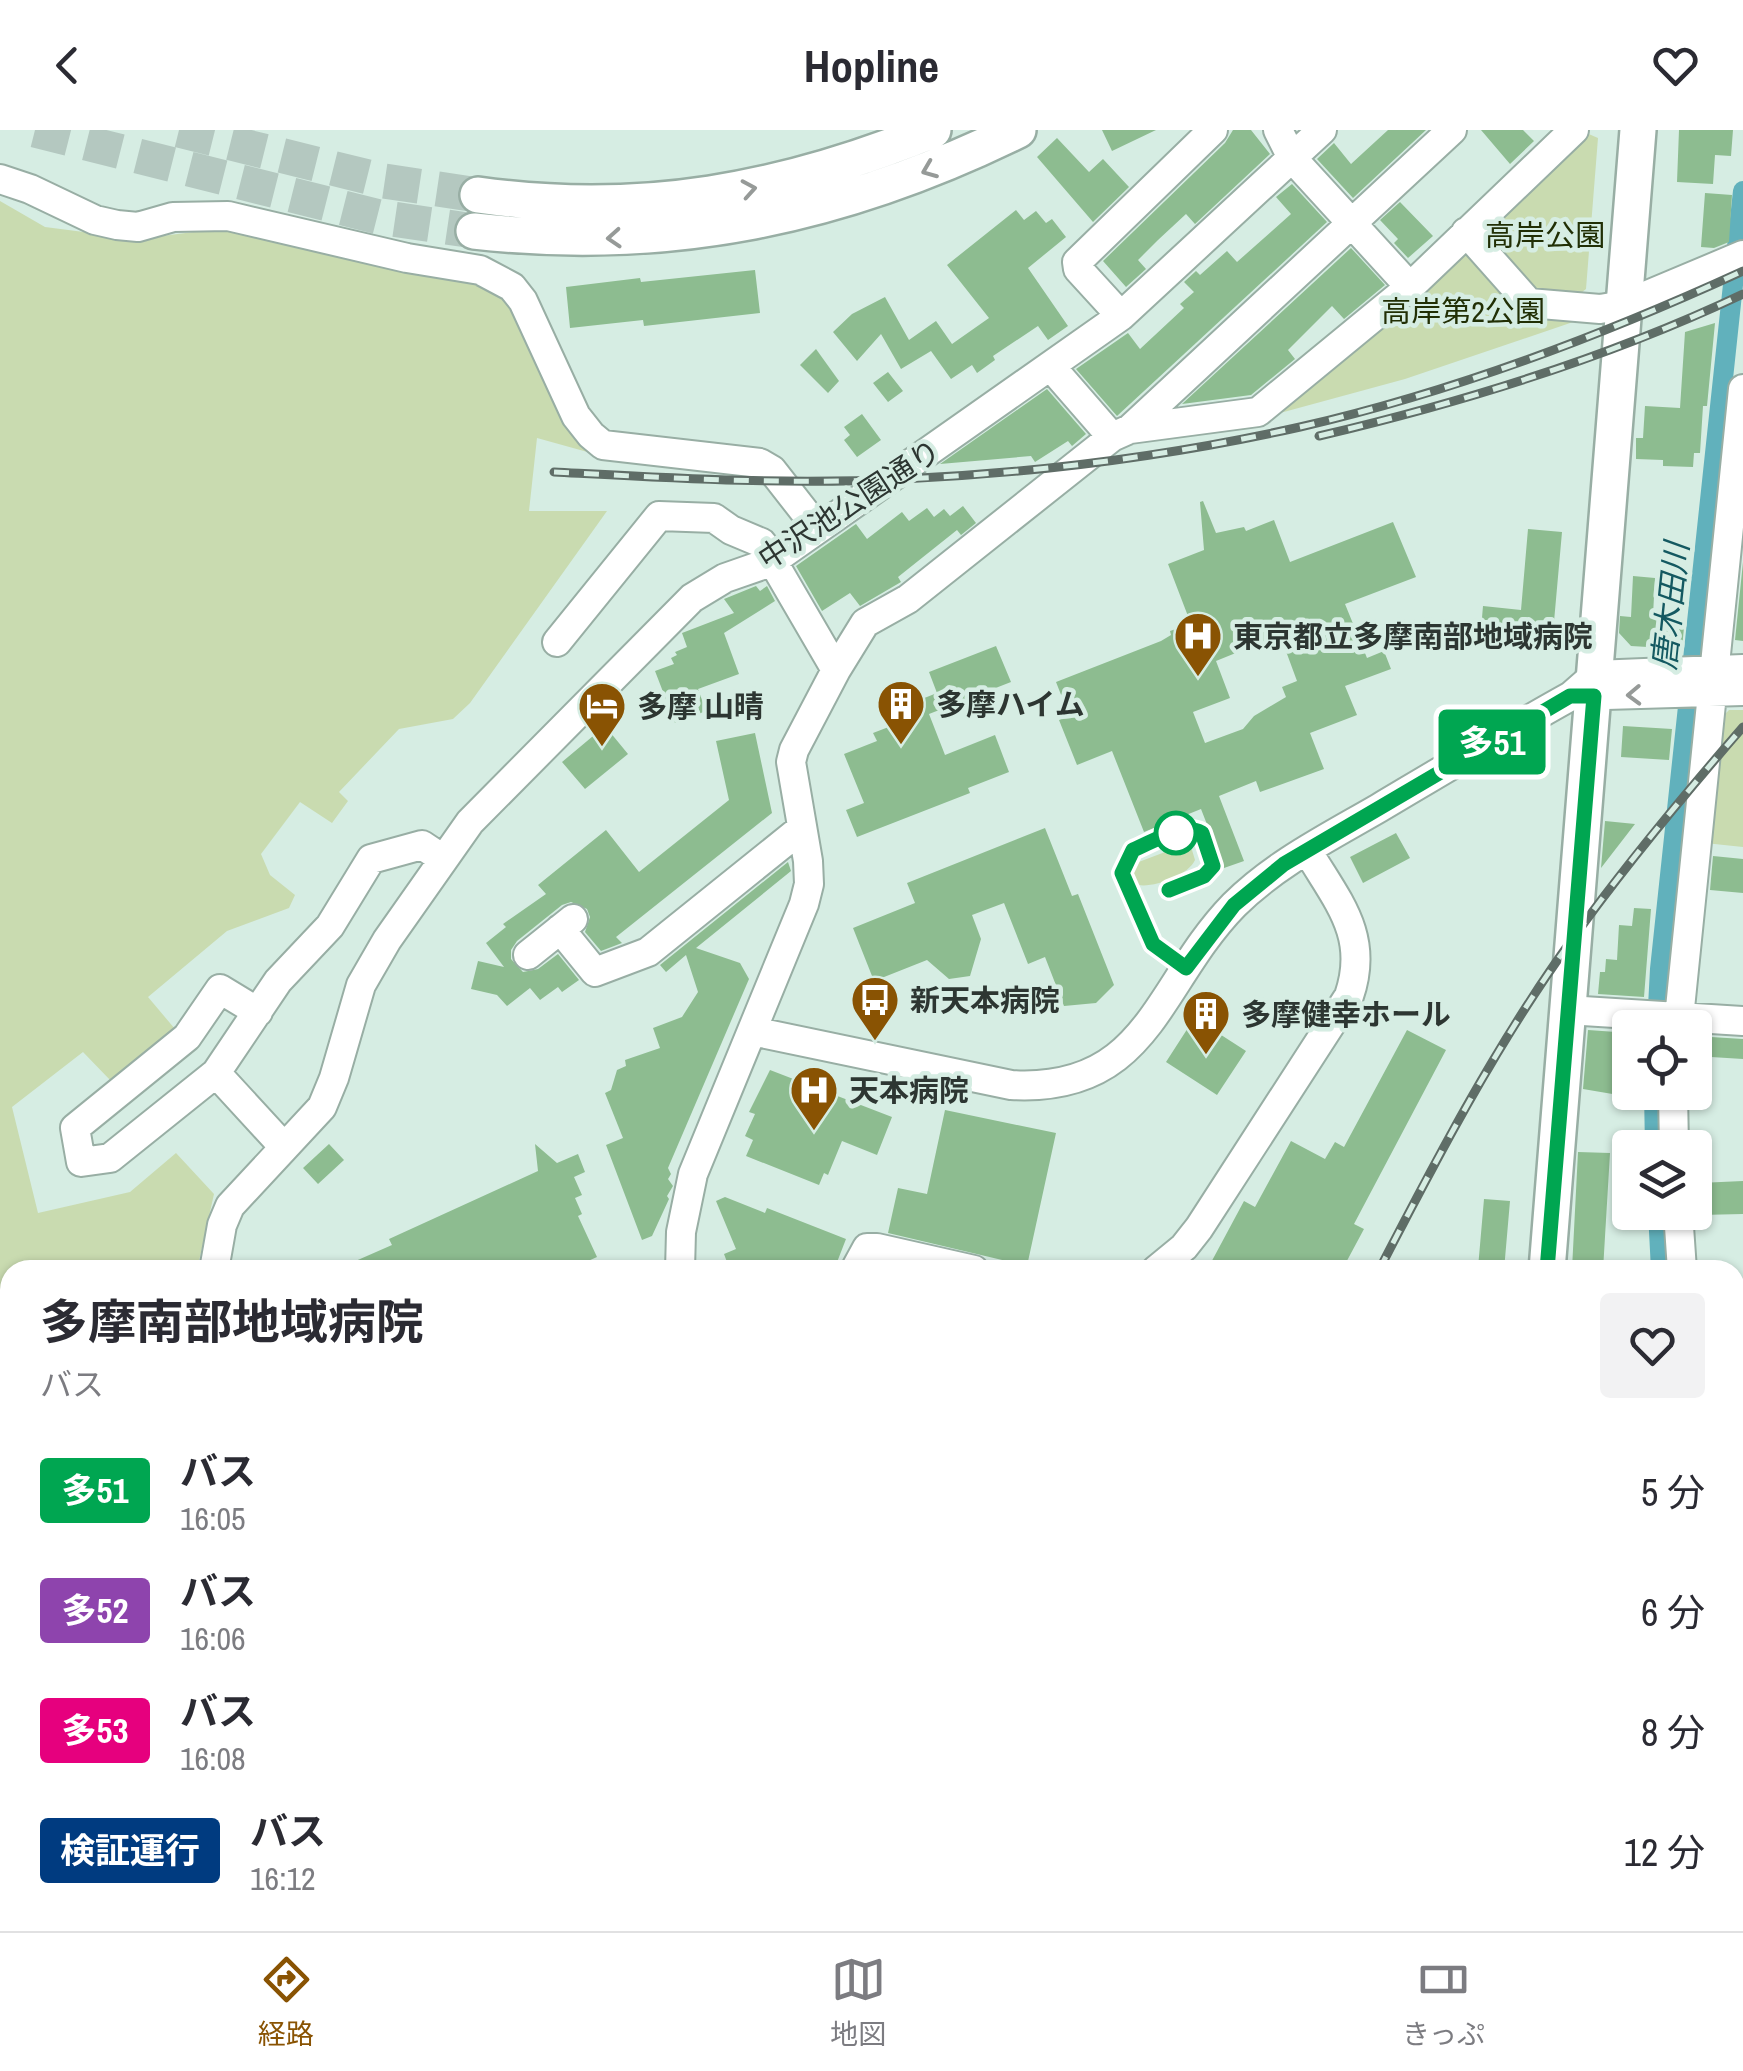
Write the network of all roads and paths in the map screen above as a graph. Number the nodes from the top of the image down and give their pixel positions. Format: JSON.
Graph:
{"nodes":[{"id":1,"x":933,"y":130,"type":"edge"},
{"id":2,"x":1214,"y":130,"type":"edge"},
{"id":3,"x":1278,"y":130,"type":"edge"},
{"id":4,"x":1322,"y":130,"type":"edge"},
{"id":5,"x":1452,"y":130,"type":"edge"},
{"id":6,"x":1615,"y":130,"type":"edge"},
{"id":7,"x":1638,"y":130,"type":"edge"},
{"id":8,"x":1009,"y":131,"type":"edge"},
{"id":9,"x":1556,"y":137,"type":"edge"},
{"id":10,"x":1292,"y":158,"type":"junction"},
{"id":11,"x":0,"y":180,"type":"edge"},
{"id":12,"x":478,"y":195,"type":"tunnel mouth"},
{"id":13,"x":1353,"y":224,"type":"junction"},
{"id":14,"x":474,"y":232,"type":"tunnel mouth"},
{"id":15,"x":1466,"y":232,"type":"junction"},
{"id":16,"x":1735,"y":259,"type":"edge"},
{"id":17,"x":1410,"y":287,"type":"junction"},
{"id":18,"x":1612,"y":307,"type":"junction"},
{"id":19,"x":1122,"y":316,"type":"junction"},
{"id":20,"x":1052,"y":368,"type":"junction"},
{"id":21,"x":1743,"y":389,"type":"edge"},
{"id":22,"x":1741,"y":424,"type":"edge"},
{"id":23,"x":1121,"y":433,"type":"junction"},
{"id":24,"x":818,"y":528,"type":"junction"},
{"id":25,"x":771,"y":562,"type":"junction"},
{"id":26,"x":556,"y":642,"type":"dead end"},
{"id":27,"x":836,"y":670,"type":"junction"},
{"id":28,"x":1743,"y":670,"type":"edge"},
{"id":29,"x":1696,"y":682,"type":"junction"},
{"id":30,"x":1587,"y":689,"type":"junction"},
{"id":31,"x":1743,"y":691,"type":"edge"},
{"id":32,"x":801,"y":829,"type":"junction"},
{"id":33,"x":1306,"y":850,"type":"junction"},
{"id":34,"x":443,"y":859,"type":"junction"},
{"id":35,"x":528,"y":955,"type":"dead end"},
{"id":36,"x":1568,"y":1010,"type":"junction"},
{"id":37,"x":1670,"y":1010,"type":"edge"},
{"id":38,"x":258,"y":1012,"type":"junction"},
{"id":39,"x":1612,"y":1014,"type":"edge"},
{"id":40,"x":1712,"y":1021,"type":"edge"},
{"id":41,"x":1743,"y":1021,"type":"edge"},
{"id":42,"x":752,"y":1032,"type":"junction"},
{"id":43,"x":216,"y":1073,"type":"junction"},
{"id":44,"x":284,"y":1147,"type":"junction"},
{"id":45,"x":1679,"y":1230,"type":"edge"},
{"id":46,"x":216,"y":1260,"type":"edge"},
{"id":47,"x":680,"y":1260,"type":"edge"},
{"id":48,"x":860,"y":1260,"type":"edge"},
{"id":49,"x":925,"y":1260,"type":"edge"},
{"id":50,"x":1168,"y":1260,"type":"edge"},
{"id":51,"x":1526,"y":1260,"type":"edge"},
{"id":52,"x":1547,"y":1260,"type":"edge"},
{"id":53,"x":1681,"y":1260,"type":"edge"}],
"edges":[{"from":12,"to":1,"type":"main road","one_way":true},
{"from":2,"to":19,"type":"street"},
{"from":3,"to":10,"type":"street"},
{"from":4,"to":10,"type":"street","name":"中沢池公園通り"},
{"from":5,"to":13,"type":"street"},
{"from":6,"to":18,"type":"main road"},
{"from":7,"to":18,"type":"main road"},
{"from":8,"to":14,"type":"main road","one_way":true},
{"from":9,"to":15,"type":"street"},
{"from":10,"to":13,"type":"street"},
{"from":10,"to":19,"type":"street","name":"中沢池公園通り"},
{"from":11,"to":24,"type":"street"},
{"from":13,"to":17,"type":"street"},
{"from":13,"to":23,"type":"street"},
{"from":15,"to":17,"type":"street"},
{"from":15,"to":18,"type":"street"},
{"from":16,"to":18,"type":"street"},
{"from":17,"to":23,"type":"street"},
{"from":18,"to":30,"type":"main road"},
{"from":19,"to":20,"type":"street","name":"中沢池公園通り"},
{"from":20,"to":23,"type":"street"},
{"from":20,"to":24,"type":"street","name":"中沢池公園通り"},
{"from":21,"to":22,"type":"street"},
{"from":22,"to":29,"type":"street"},
{"from":23,"to":27,"type":"street"},
{"from":24,"to":25,"type":"street","name":"中沢池公園通り"},
{"from":25,"to":26,"type":"street"},
{"from":25,"to":27,"type":"street"},
{"from":25,"to":34,"type":"street","name":"中沢池公園通り"},
{"from":27,"to":32,"type":"street"},
{"from":28,"to":29,"type":"street"},
{"from":29,"to":30,"type":"street"},
{"from":29,"to":31,"type":"street"},
{"from":29,"to":37,"type":"street"},
{"from":30,"to":33,"type":"street"},
{"from":30,"to":36,"type":"main road"},
{"from":30,"to":51,"type":"main road"},
{"from":32,"to":35,"type":"street"},
{"from":32,"to":42,"type":"street"},
{"from":33,"to":42,"type":"street"},
{"from":33,"to":50,"type":"street"},
{"from":34,"to":38,"type":"street"},
{"from":34,"to":44,"type":"street","name":"中沢池公園通り"},
{"from":36,"to":39,"type":"street"},
{"from":36,"to":52,"type":"main road"},
{"from":38,"to":43,"type":"street"},
{"from":38,"to":43,"type":"street"},
{"from":40,"to":41,"type":"street"},
{"from":42,"to":47,"type":"street"},
{"from":43,"to":44,"type":"street"},
{"from":44,"to":46,"type":"street","name":"中沢池公園通り"},
{"from":45,"to":53,"type":"street"},
{"from":48,"to":49,"type":"street"}]}
